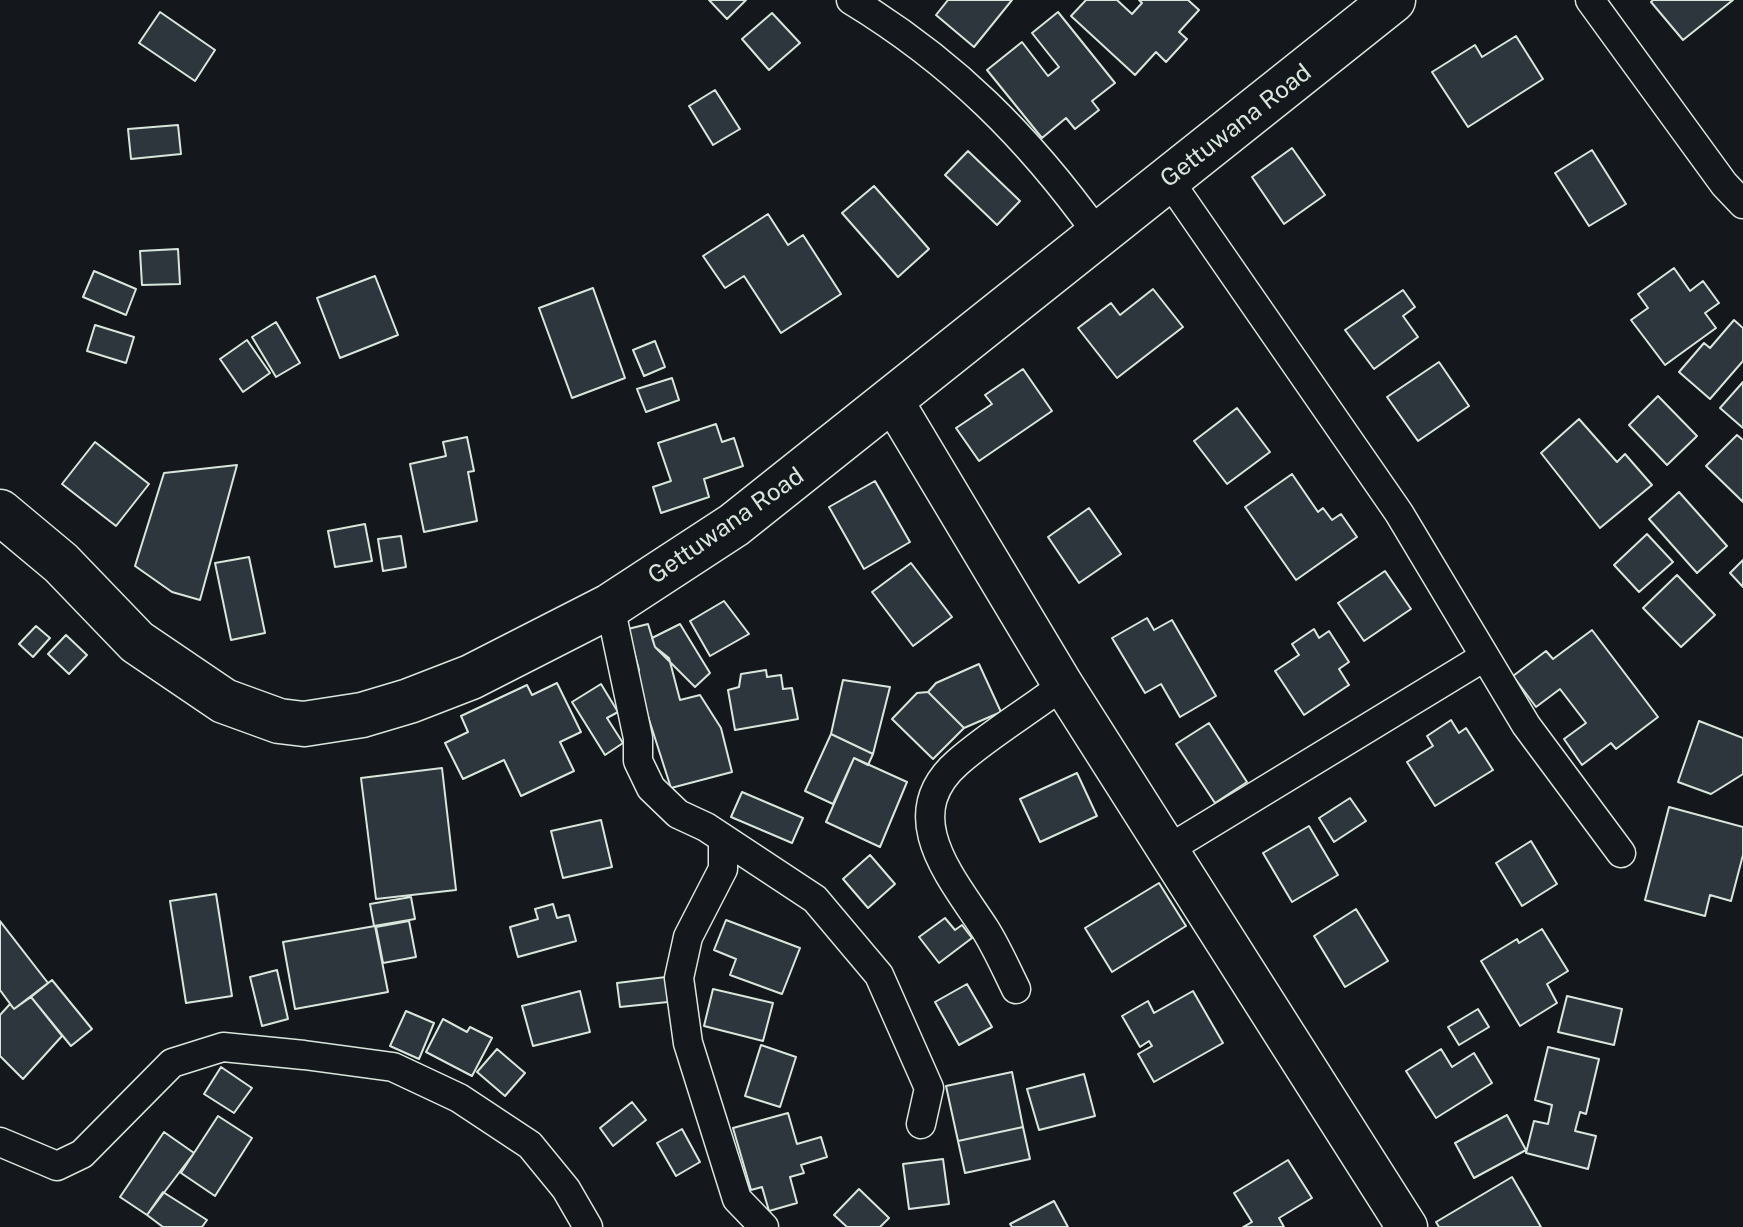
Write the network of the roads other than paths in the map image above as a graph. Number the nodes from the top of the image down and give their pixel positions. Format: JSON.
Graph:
{"nodes":[{"id":1,"x":851,"y":0,"type":"edge"},
{"id":2,"x":1393,"y":0,"type":"edge"},
{"id":3,"x":1590,"y":0,"type":"edge"},
{"id":4,"x":1168,"y":179,"type":"junction"},
{"id":5,"x":1743,"y":204,"type":"edge"},
{"id":6,"x":1097,"y":233,"type":"junction"},
{"id":7,"x":891,"y":398,"type":"junction"},
{"id":8,"x":0,"y":512,"type":"edge"},
{"id":9,"x":610,"y":606,"type":"junction"},
{"id":10,"x":1484,"y":657,"type":"junction"},
{"id":11,"x":1063,"y":685,"type":"junction"},
{"id":12,"x":723,"y":842,"type":"junction"},
{"id":13,"x":1167,"y":850,"type":"junction"},
{"id":14,"x":1621,"y":853,"type":"dead end"},
{"id":15,"x":1016,"y":989,"type":"dead end"},
{"id":16,"x":921,"y":1124,"type":"dead end"},
{"id":17,"x":0,"y":1142,"type":"edge"},
{"id":18,"x":588,"y":1227,"type":"edge"},
{"id":19,"x":762,"y":1227,"type":"edge"},
{"id":20,"x":1407,"y":1227,"type":"edge"}],
"edges":[{"from":1,"to":6,"type":"street"},
{"from":2,"to":4,"type":"main road","name":"Gettuwana Road"},
{"from":3,"to":5,"type":"street"},
{"from":4,"to":6,"type":"main road","name":"Gettuwana Road"},
{"from":4,"to":10,"type":"street"},
{"from":6,"to":7,"type":"main road","name":"Gettuwana Road"},
{"from":7,"to":9,"type":"main road","name":"Gettuwana Road"},
{"from":7,"to":11,"type":"street"},
{"from":8,"to":9,"type":"main road","name":"Gettuwana Road"},
{"from":9,"to":12,"type":"street"},
{"from":10,"to":13,"type":"street"},
{"from":10,"to":14,"type":"street"},
{"from":11,"to":13,"type":"street"},
{"from":11,"to":15,"type":"street"},
{"from":12,"to":16,"type":"street"},
{"from":12,"to":19,"type":"street"},
{"from":13,"to":20,"type":"street"},
{"from":17,"to":18,"type":"street"}]}
